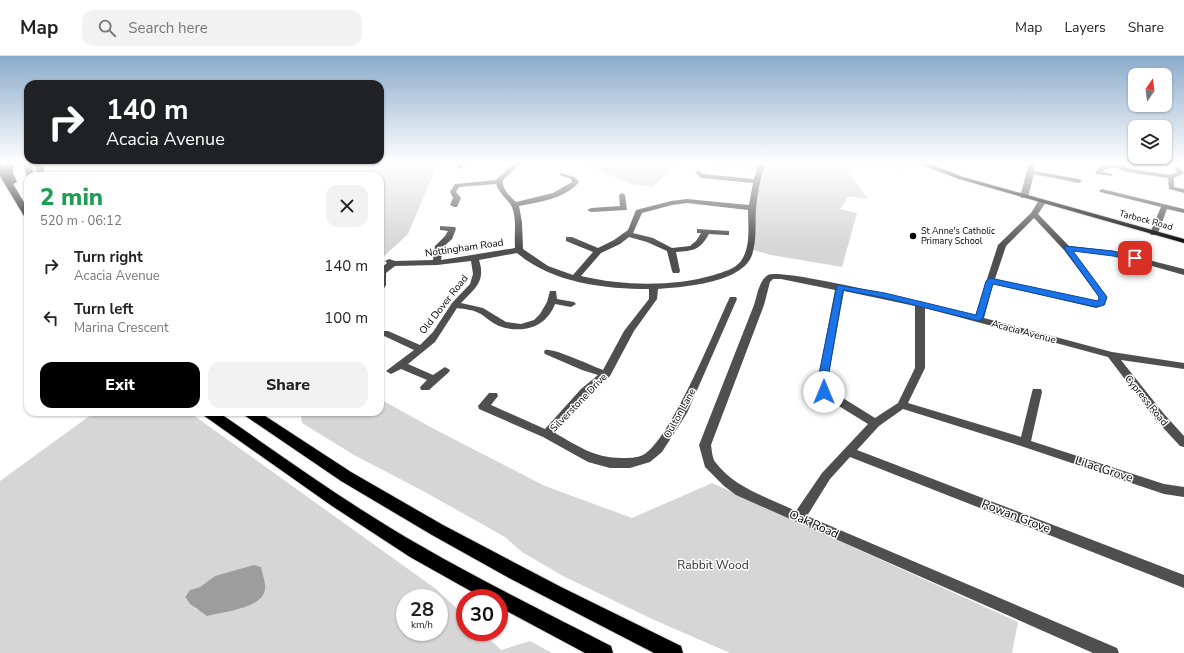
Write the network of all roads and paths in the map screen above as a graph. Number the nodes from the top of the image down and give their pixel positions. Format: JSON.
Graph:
{"nodes":[{"id":1,"x":13,"y":191,"type":"edge"},
{"id":2,"x":17,"y":191,"type":"edge"},
{"id":3,"x":453,"y":191,"type":"edge"},
{"id":4,"x":502,"y":191,"type":"edge"},
{"id":5,"x":562,"y":191,"type":"edge"},
{"id":6,"x":755,"y":191,"type":"edge"},
{"id":7,"x":1004,"y":191,"type":"edge"},
{"id":8,"x":1026,"y":191,"type":"edge"},
{"id":9,"x":1102,"y":191,"type":"dead end"},
{"id":10,"x":622,"y":195,"type":"dead end"},
{"id":11,"x":1024,"y":197,"type":"junction"},
{"id":12,"x":1042,"y":202,"type":"junction"},
{"id":13,"x":454,"y":205,"type":"dead end"},
{"id":14,"x":514,"y":205,"type":"junction"},
{"id":15,"x":1165,"y":206,"type":"junction"},
{"id":16,"x":24,"y":207,"type":"edge"},
{"id":17,"x":624,"y":208,"type":"junction"},
{"id":18,"x":752,"y":208,"type":"junction"},
{"id":19,"x":24,"y":209,"type":"edge"},
{"id":20,"x":591,"y":210,"type":"dead end"},
{"id":21,"x":1184,"y":211,"type":"edge"},
{"id":22,"x":639,"y":212,"type":"junction"},
{"id":23,"x":1034,"y":214,"type":"junction"},
{"id":24,"x":443,"y":228,"type":"dead end"},
{"id":25,"x":726,"y":233,"type":"dead end"},
{"id":26,"x":1154,"y":233,"type":"junction"},
{"id":27,"x":628,"y":234,"type":"junction"},
{"id":28,"x":569,"y":239,"type":"dead end"},
{"id":29,"x":1184,"y":241,"type":"edge"},
{"id":30,"x":1068,"y":248,"type":"junction"},
{"id":31,"x":519,"y":250,"type":"junction"},
{"id":32,"x":598,"y":250,"type":"junction"},
{"id":33,"x":671,"y":250,"type":"junction"},
{"id":34,"x":474,"y":258,"type":"junction"},
{"id":35,"x":437,"y":264,"type":"junction"},
{"id":36,"x":384,"y":270,"type":"edge"},
{"id":37,"x":676,"y":270,"type":"dead end"},
{"id":38,"x":1184,"y":272,"type":"edge"},
{"id":39,"x":576,"y":277,"type":"junction"},
{"id":40,"x":771,"y":277,"type":"joint"},
{"id":41,"x":990,"y":281,"type":"junction"},
{"id":42,"x":654,"y":286,"type":"junction"},
{"id":43,"x":840,"y":287,"type":"junction"},
{"id":44,"x":733,"y":299,"type":"dead end"},
{"id":45,"x":571,"y":304,"type":"dead end"},
{"id":46,"x":920,"y":304,"type":"junction"},
{"id":47,"x":455,"y":305,"type":"junction"},
{"id":48,"x":979,"y":318,"type":"junction"},
{"id":49,"x":386,"y":332,"type":"edge"},
{"id":50,"x":420,"y":349,"type":"junction"},
{"id":51,"x":549,"y":352,"type":"dead end"},
{"id":52,"x":1112,"y":355,"type":"junction"},
{"id":53,"x":400,"y":364,"type":"junction"},
{"id":54,"x":1184,"y":366,"type":"edge"},
{"id":55,"x":445,"y":370,"type":"dead end"},
{"id":56,"x":391,"y":371,"type":"dead end"},
{"id":57,"x":606,"y":374,"type":"junction"},
{"id":58,"x":434,"y":379,"type":"junction"},
{"id":59,"x":425,"y":387,"type":"dead end"},
{"id":60,"x":1037,"y":392,"type":"dead end"},
{"id":61,"x":493,"y":396,"type":"dead end"},
{"id":62,"x":902,"y":405,"type":"junction"},
{"id":63,"x":214,"y":416,"type":"edge"},
{"id":64,"x":255,"y":416,"type":"edge"},
{"id":65,"x":875,"y":423,"type":"junction"},
{"id":66,"x":547,"y":434,"type":"junction"},
{"id":67,"x":1025,"y":443,"type":"junction"},
{"id":68,"x":1184,"y":443,"type":"edge"},
{"id":69,"x":848,"y":451,"type":"junction"},
{"id":70,"x":1184,"y":492,"type":"edge"},
{"id":71,"x":799,"y":518,"type":"junction"},
{"id":72,"x":1184,"y":582,"type":"edge"},
{"id":73,"x":604,"y":653,"type":"edge"},
{"id":74,"x":674,"y":653,"type":"edge"},
{"id":75,"x":1111,"y":653,"type":"edge"}],
"edges":[{"from":1,"to":19,"type":"highway"},
{"from":2,"to":16,"type":"highway"},
{"from":3,"to":13,"type":"street"},
{"from":4,"to":14,"type":"street"},
{"from":5,"to":14,"type":"street"},
{"from":6,"to":18,"type":"street"},
{"from":7,"to":11,"type":"main road","name":"Tarbock Road"},
{"from":8,"to":11,"type":"street"},
{"from":9,"to":15,"type":"street"},
{"from":10,"to":17,"type":"street"},
{"from":11,"to":12,"type":"main road","name":"Tarbock Road"},
{"from":12,"to":23,"type":"street"},
{"from":12,"to":26,"type":"main road","name":"Tarbock Road"},
{"from":14,"to":31,"type":"street"},
{"from":15,"to":21,"type":"street"},
{"from":15,"to":26,"type":"street"},
{"from":17,"to":20,"type":"street"},
{"from":17,"to":22,"type":"street"},
{"from":18,"to":22,"type":"street"},
{"from":18,"to":42,"type":"street"},
{"from":22,"to":27,"type":"street"},
{"from":23,"to":30,"type":"street"},
{"from":23,"to":41,"type":"street"},
{"from":24,"to":35,"type":"street"},
{"from":25,"to":33,"type":"street"},
{"from":26,"to":29,"type":"main road","name":"Tarbock Road"},
{"from":27,"to":32,"type":"street"},
{"from":27,"to":33,"type":"street"},
{"from":28,"to":32,"type":"street"},
{"from":30,"to":38,"type":"street"},
{"from":30,"to":41,"type":"street"},
{"from":31,"to":34,"type":"street","name":"Nottingham Road"},
{"from":31,"to":39,"type":"street"},
{"from":32,"to":39,"type":"street"},
{"from":33,"to":37,"type":"street"},
{"from":34,"to":35,"type":"street","name":"Nottingham Road"},
{"from":34,"to":47,"type":"street","name":"Old Dover Road"},
{"from":35,"to":36,"type":"street","name":"Nottingham Road"},
{"from":39,"to":42,"type":"street"},
{"from":40,"to":43,"type":"street","name":"Acacia Avenue"},
{"from":40,"to":71,"type":"street","name":"Oak Road"},
{"from":41,"to":48,"type":"street"},
{"from":42,"to":57,"type":"street","name":"Silverstone Drive"},
{"from":43,"to":46,"type":"street","name":"Acacia Avenue"},
{"from":43,"to":65,"type":"street"},
{"from":44,"to":66,"type":"street","name":"Oulton Lane"},
{"from":45,"to":47,"type":"street"},
{"from":46,"to":48,"type":"street","name":"Acacia Avenue"},
{"from":46,"to":62,"type":"street"},
{"from":47,"to":50,"type":"street","name":"Old Dover Road"},
{"from":48,"to":52,"type":"street","name":"Acacia Avenue"},
{"from":49,"to":50,"type":"street"},
{"from":50,"to":53,"type":"street","name":"Old Dover Road"},
{"from":51,"to":57,"type":"street"},
{"from":52,"to":54,"type":"street","name":"Acacia Avenue"},
{"from":52,"to":68,"type":"street","name":"Cypress Road"},
{"from":53,"to":56,"type":"street","name":"Old Dover Road"},
{"from":53,"to":58,"type":"street"},
{"from":55,"to":58,"type":"street"},
{"from":57,"to":66,"type":"street","name":"Silverstone Drive"},
{"from":58,"to":59,"type":"street"},
{"from":60,"to":67,"type":"street"},
{"from":61,"to":66,"type":"street","name":"Oulton Lane"},
{"from":62,"to":65,"type":"street"},
{"from":62,"to":67,"type":"street","name":"Lilac Grove"},
{"from":63,"to":73,"type":"highway"},
{"from":64,"to":74,"type":"highway"},
{"from":65,"to":69,"type":"street"},
{"from":67,"to":70,"type":"street","name":"Lilac Grove"},
{"from":69,"to":71,"type":"street"},
{"from":69,"to":72,"type":"street","name":"Rowan Grove"},
{"from":71,"to":75,"type":"street","name":"Oak Road"}]}
